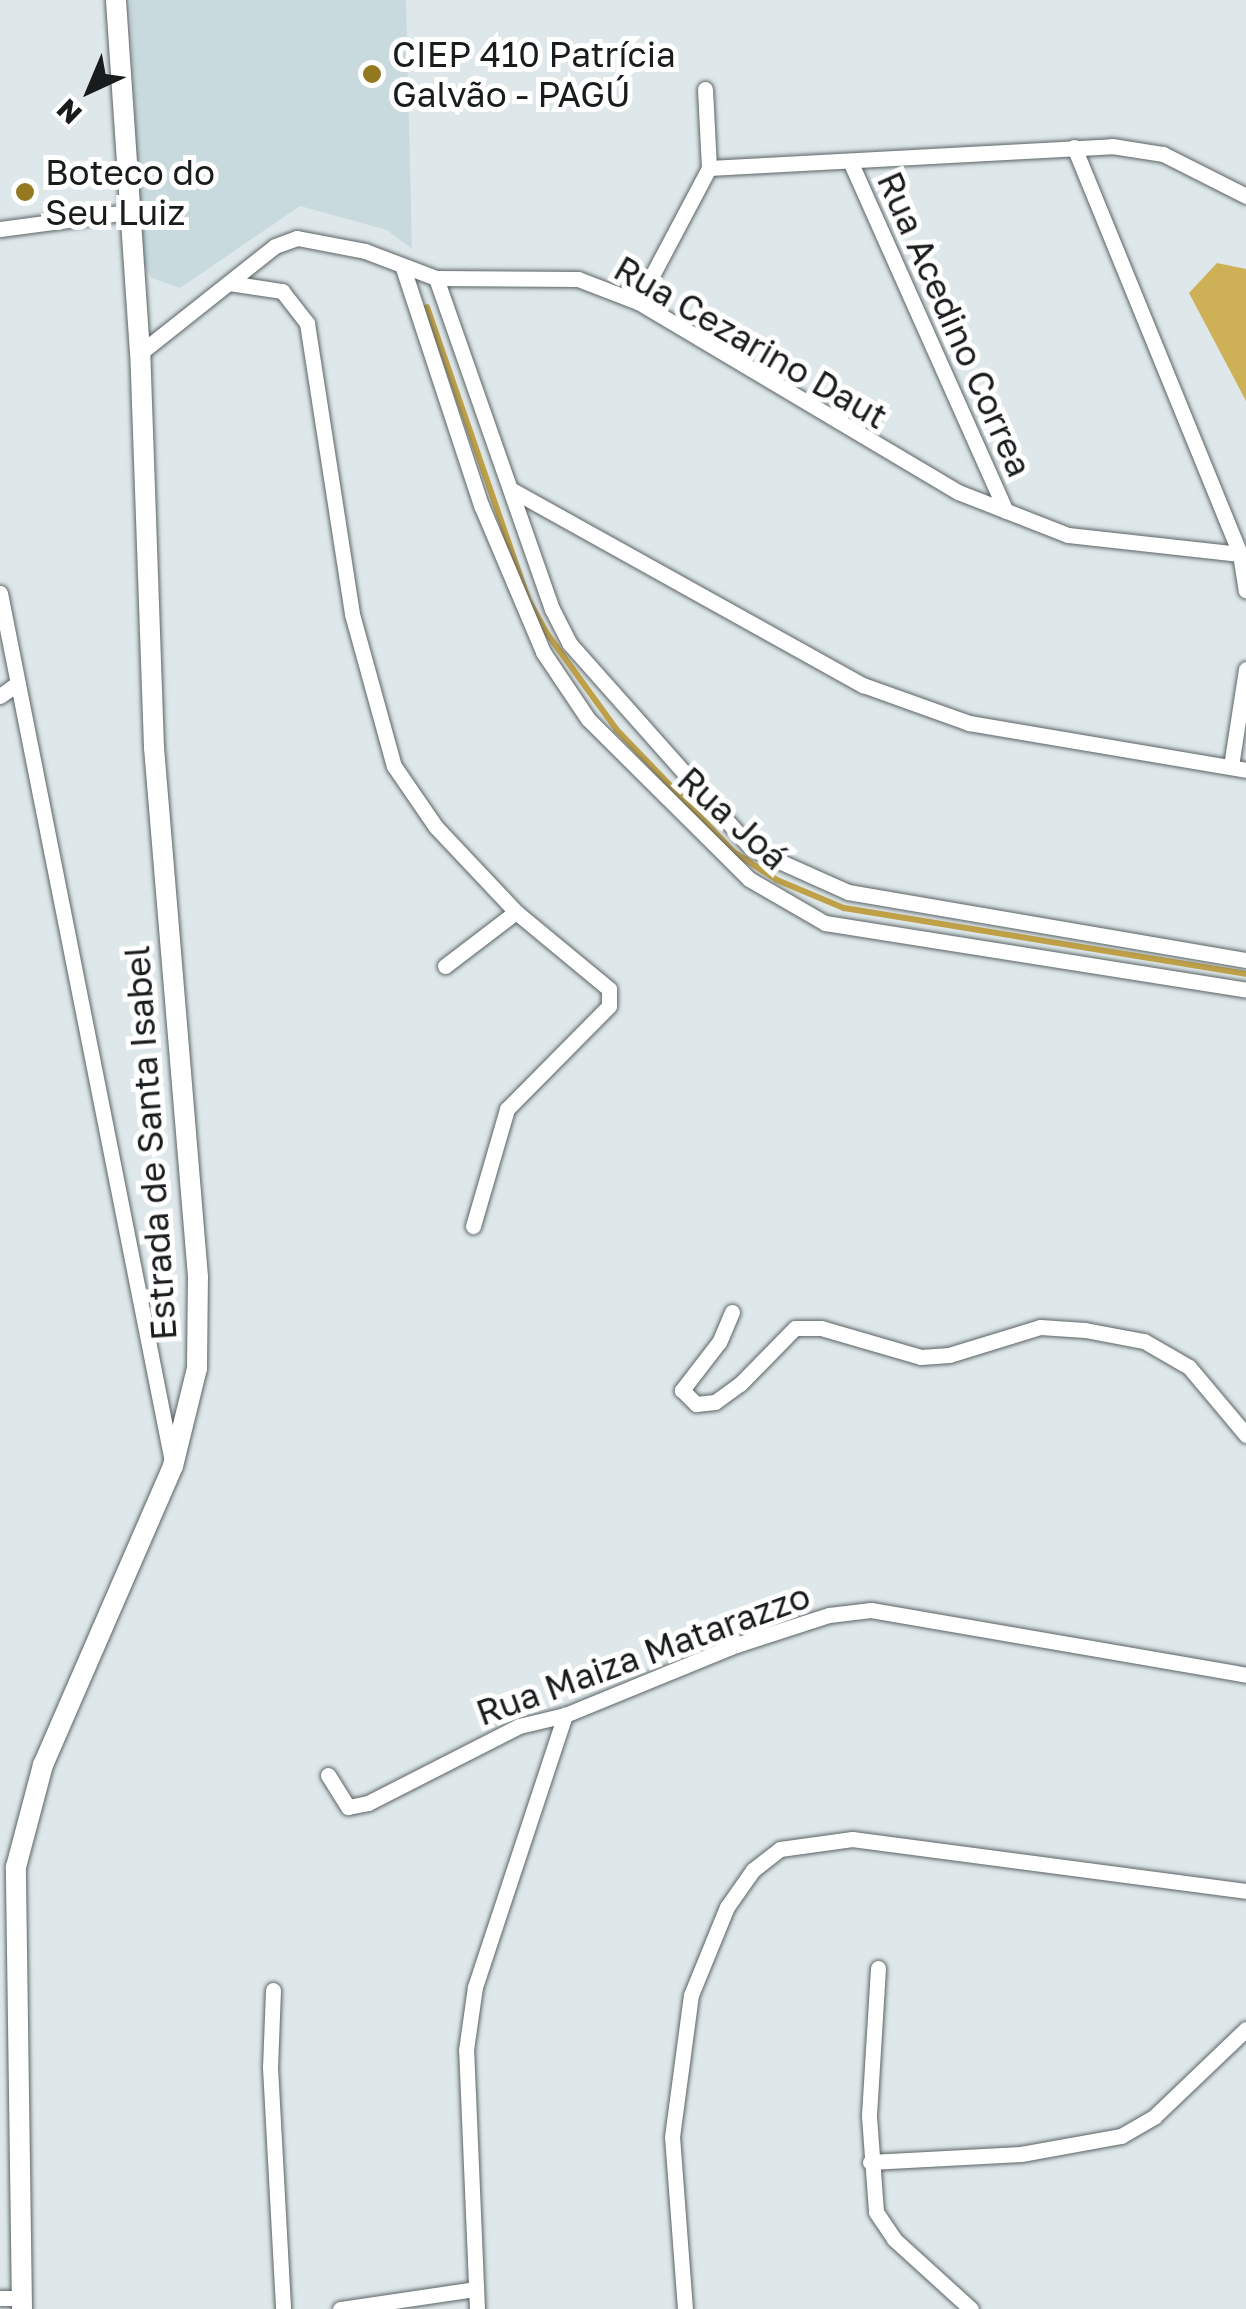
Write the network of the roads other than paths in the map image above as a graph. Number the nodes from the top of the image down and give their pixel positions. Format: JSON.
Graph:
{"nodes":[{"id":1,"x":116,"y":0,"type":"edge"},
{"id":2,"x":705,"y":90,"type":"dead end"},
{"id":3,"x":1074,"y":147,"type":"junction"},
{"id":4,"x":850,"y":161,"type":"junction"},
{"id":5,"x":709,"y":168,"type":"junction"},
{"id":6,"x":1246,"y":196,"type":"edge"},
{"id":7,"x":128,"y":212,"type":"junction"},
{"id":8,"x":0,"y":229,"type":"edge"},
{"id":9,"x":404,"y":268,"type":"junction"},
{"id":10,"x":436,"y":278,"type":"junction"},
{"id":11,"x":229,"y":283,"type":"junction"},
{"id":12,"x":638,"y":302,"type":"junction"},
{"id":13,"x":140,"y":354,"type":"junction"},
{"id":14,"x":447,"y":357,"type":"junction"},
{"id":15,"x":512,"y":490,"type":"junction"},
{"id":16,"x":1006,"y":510,"type":"junction"},
{"id":17,"x":1240,"y":554,"type":"junction"},
{"id":18,"x":1246,"y":591,"type":"edge"},
{"id":19,"x":0,"y":593,"type":"edge"},
{"id":20,"x":1246,"y":669,"type":"edge"},
{"id":21,"x":18,"y":683,"type":"junction"},
{"id":22,"x":0,"y":696,"type":"edge"},
{"id":23,"x":1239,"y":768,"type":"edge"},
{"id":24,"x":516,"y":912,"type":"junction"},
{"id":25,"x":1246,"y":960,"type":"edge"},
{"id":26,"x":445,"y":966,"type":"dead end"},
{"id":27,"x":1246,"y":990,"type":"edge"},
{"id":28,"x":474,"y":1226,"type":"dead end"},
{"id":29,"x":732,"y":1312,"type":"dead end"},
{"id":30,"x":1246,"y":1435,"type":"edge"},
{"id":31,"x":173,"y":1466,"type":"junction"},
{"id":32,"x":1246,"y":1675,"type":"edge"},
{"id":33,"x":565,"y":1715,"type":"junction"},
{"id":34,"x":328,"y":1775,"type":"dead end"},
{"id":35,"x":1246,"y":1891,"type":"edge"},
{"id":36,"x":7,"y":1899,"type":"edge"},
{"id":37,"x":878,"y":1968,"type":"dead end"},
{"id":38,"x":274,"y":1990,"type":"dead end"},
{"id":39,"x":1246,"y":2030,"type":"edge"},
{"id":40,"x":8,"y":2140,"type":"edge"},
{"id":41,"x":870,"y":2162,"type":"junction"},
{"id":42,"x":476,"y":2290,"type":"junction"},
{"id":43,"x":14,"y":2301,"type":"edge"},
{"id":44,"x":283,"y":2309,"type":"edge"},
{"id":45,"x":340,"y":2309,"type":"edge"},
{"id":46,"x":477,"y":2309,"type":"edge"},
{"id":47,"x":685,"y":2309,"type":"edge"},
{"id":48,"x":971,"y":2309,"type":"edge"}],
"edges":[{"from":1,"to":7,"type":"main road","name":"Estrada de Santa Isabel"},
{"from":2,"to":5,"type":"street"},
{"from":3,"to":4,"type":"street"},
{"from":3,"to":6,"type":"street"},
{"from":3,"to":17,"type":"street"},
{"from":4,"to":5,"type":"street"},
{"from":4,"to":16,"type":"street","name":"Rua Acedino Correa"},
{"from":5,"to":12,"type":"street"},
{"from":7,"to":8,"type":"street"},
{"from":7,"to":13,"type":"main road","name":"Estrada de Santa Isabel"},
{"from":9,"to":10,"type":"street","name":"Rua Cezarino Daut"},
{"from":9,"to":11,"type":"street","name":"Rua Cezarino Daut"},
{"from":9,"to":14,"type":"street","name":"Rua Joá"},
{"from":10,"to":12,"type":"street","name":"Rua Cezarino Daut"},
{"from":10,"to":14,"type":"street","name":"Rua Joá"},
{"from":11,"to":13,"type":"street","name":"Rua Cezarino Daut"},
{"from":11,"to":24,"type":"street"},
{"from":12,"to":16,"type":"street","name":"Rua Cezarino Daut"},
{"from":13,"to":31,"type":"main road","name":"Estrada de Santa Isabel"},
{"from":14,"to":15,"type":"street","name":"Rua Joá"},
{"from":14,"to":27,"type":"street","name":"Rua Joá"},
{"from":15,"to":23,"type":"street"},
{"from":15,"to":25,"type":"street","name":"Rua Joá"},
{"from":16,"to":17,"type":"street","name":"Rua Cezarino Daut"},
{"from":17,"to":18,"type":"street"},
{"from":19,"to":21,"type":"street"},
{"from":20,"to":23,"type":"street"},
{"from":21,"to":22,"type":"street"},
{"from":21,"to":31,"type":"street"},
{"from":24,"to":26,"type":"street"},
{"from":24,"to":28,"type":"street"},
{"from":29,"to":30,"type":"street"},
{"from":31,"to":36,"type":"main road","name":"Estrada de Santa Isabel"},
{"from":32,"to":33,"type":"street","name":"Rua Maiza Matarazzo"},
{"from":33,"to":34,"type":"street","name":"Rua Maiza Matarazzo"},
{"from":33,"to":42,"type":"street"},
{"from":35,"to":47,"type":"street"},
{"from":36,"to":40,"type":"main road","name":"Estrada de Santa Isabel"},
{"from":37,"to":41,"type":"street"},
{"from":38,"to":44,"type":"street"},
{"from":39,"to":41,"type":"street"},
{"from":40,"to":43,"type":"main road","name":"Estrada de Santa Isabel"},
{"from":41,"to":48,"type":"street"},
{"from":42,"to":45,"type":"street"},
{"from":42,"to":46,"type":"street"}]}
